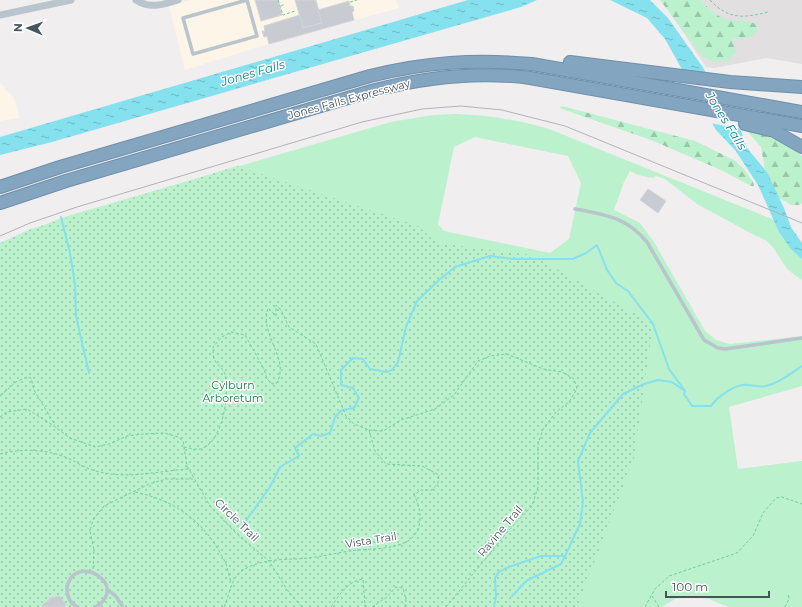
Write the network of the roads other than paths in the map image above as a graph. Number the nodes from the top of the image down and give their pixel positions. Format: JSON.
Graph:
{"nodes":[{"id":1,"x":71,"y":0,"type":"edge"},
{"id":2,"x":136,"y":0,"type":"edge"},
{"id":3,"x":178,"y":0,"type":"edge"},
{"id":4,"x":247,"y":0,"type":"edge"},
{"id":5,"x":0,"y":15,"type":"edge"},
{"id":6,"x":489,"y":60,"type":"junction"},
{"id":7,"x":802,"y":87,"type":"edge"},
{"id":8,"x":802,"y":112,"type":"edge"},
{"id":9,"x":747,"y":120,"type":"junction"},
{"id":10,"x":802,"y":126,"type":"edge"},
{"id":11,"x":802,"y":147,"type":"edge"},
{"id":12,"x":0,"y":187,"type":"edge"},
{"id":13,"x":0,"y":204,"type":"edge"},
{"id":14,"x":575,"y":209,"type":"dead end"},
{"id":15,"x":802,"y":338,"type":"edge"},
{"id":16,"x":107,"y":590,"type":"junction"},
{"id":17,"x":77,"y":607,"type":"edge"},
{"id":18,"x":96,"y":607,"type":"edge"},
{"id":19,"x":123,"y":607,"type":"edge"}],
"edges":[{"from":1,"to":5,"type":"street"},
{"from":2,"to":3,"type":"street"},
{"from":4,"to":4,"type":"lane"},
{"from":6,"to":7,"type":"highway"},
{"from":6,"to":8,"type":"highway","name":"Jones Falls Expressway"},
{"from":6,"to":12,"type":"highway","name":"Jones Falls Expressway"},
{"from":9,"to":10,"type":"highway"},
{"from":9,"to":11,"type":"highway"},
{"from":9,"to":13,"type":"highway","name":"Jones Falls Expressway"},
{"from":14,"to":15,"type":"lane"},
{"from":16,"to":17,"type":"lane"},
{"from":16,"to":18,"type":"lane"},
{"from":16,"to":19,"type":"lane"}]}
